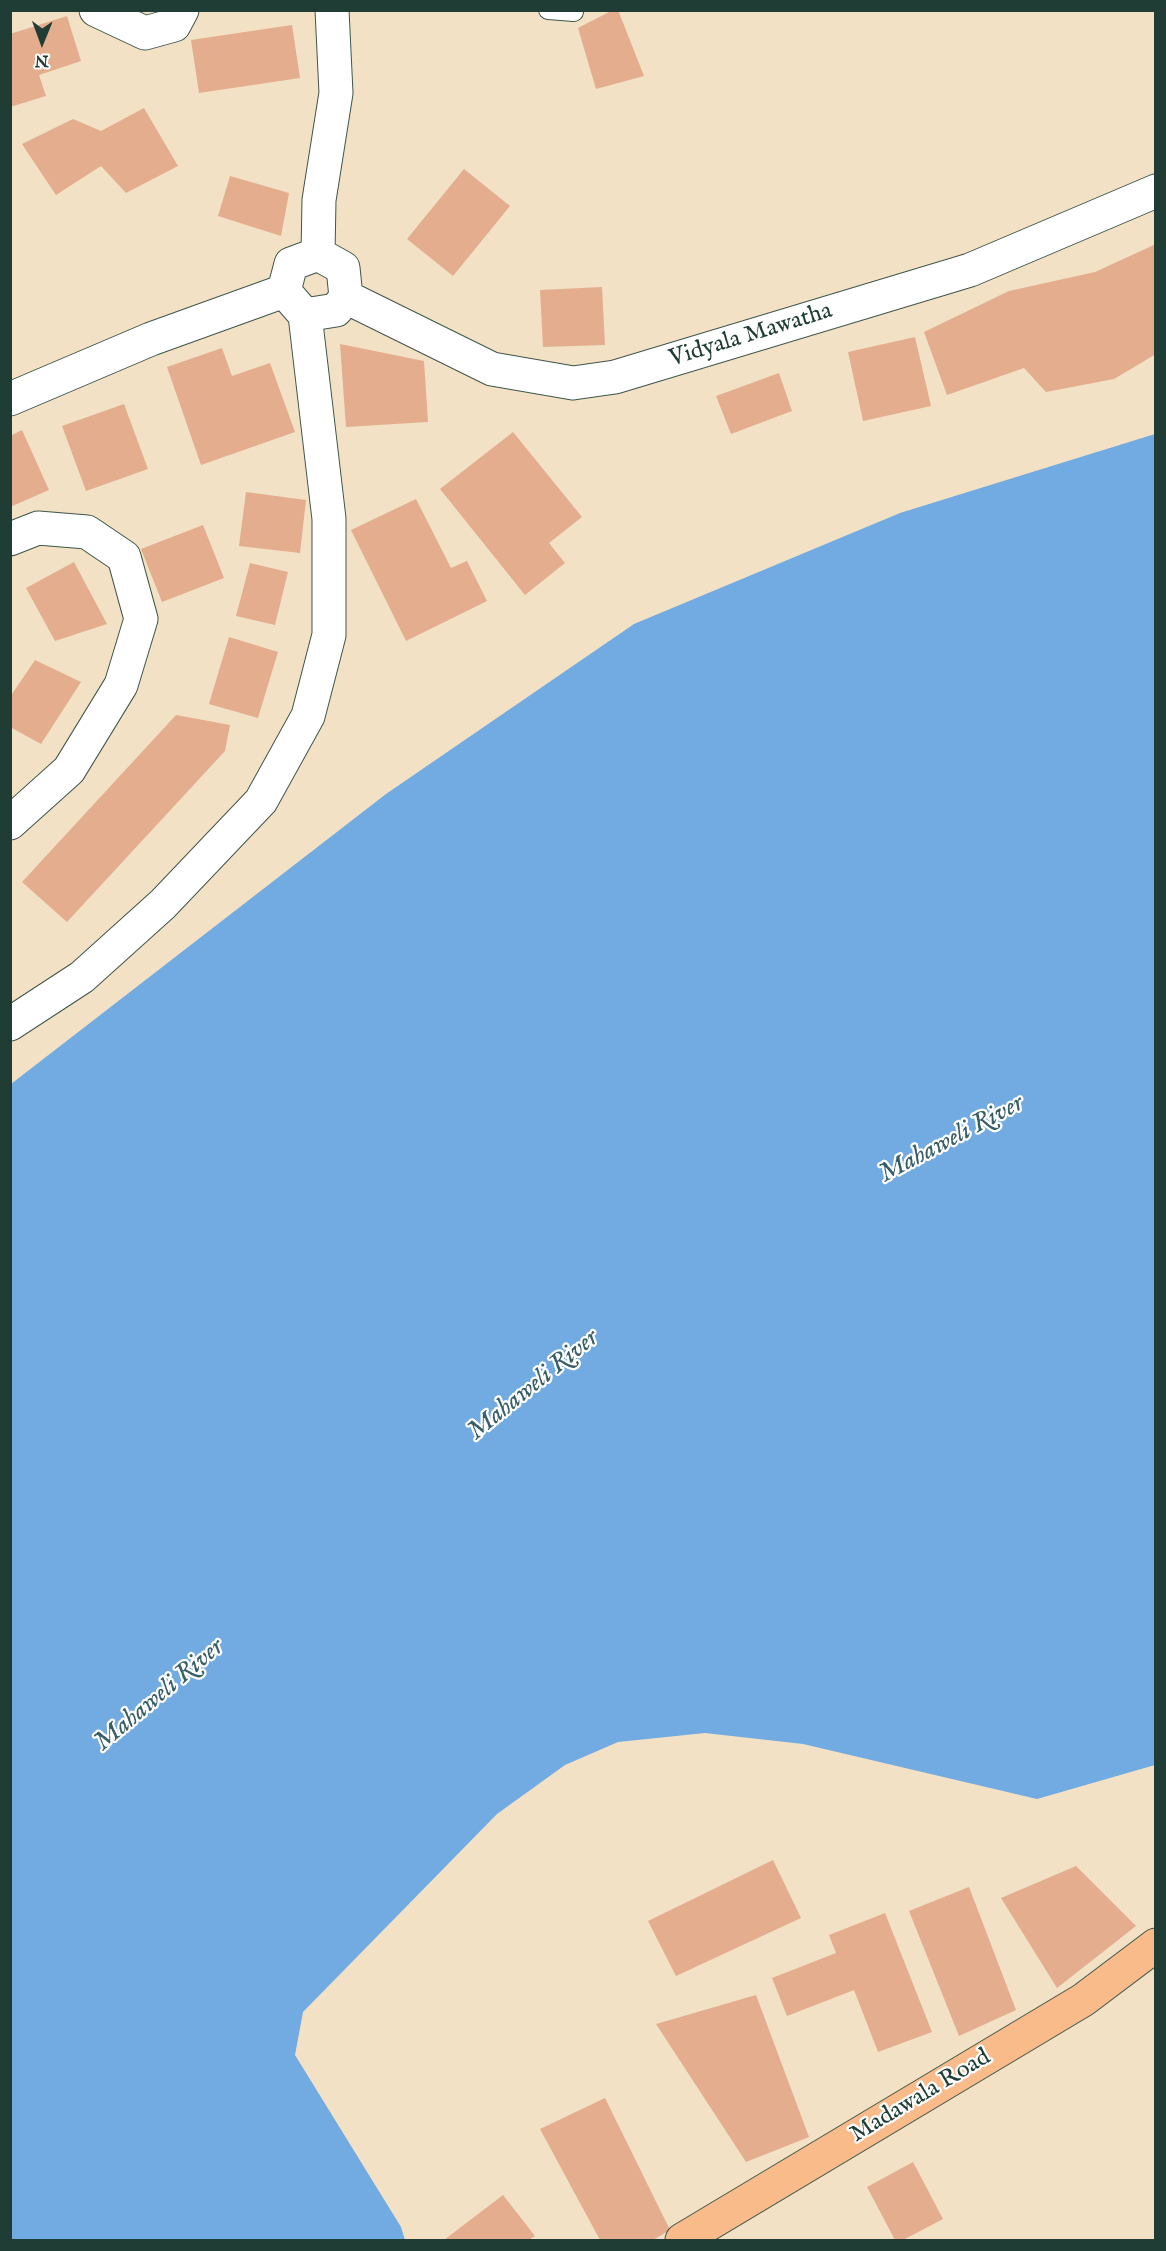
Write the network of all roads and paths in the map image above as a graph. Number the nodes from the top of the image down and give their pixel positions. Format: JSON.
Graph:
{"nodes":[{"id":1,"x":96,"y":10,"type":"edge"},
{"id":2,"x":182,"y":10,"type":"edge"},
{"id":3,"x":332,"y":10,"type":"edge"},
{"id":4,"x":548,"y":10,"type":"edge"},
{"id":5,"x":574,"y":12,"type":"edge"},
{"id":6,"x":1155,"y":191,"type":"edge"},
{"id":7,"x":318,"y":254,"type":"junction"},
{"id":8,"x":284,"y":291,"type":"junction"},
{"id":9,"x":346,"y":297,"type":"junction"},
{"id":10,"x":305,"y":315,"type":"junction"},
{"id":11,"x":10,"y":399,"type":"edge"},
{"id":12,"x":10,"y":539,"type":"edge"},
{"id":13,"x":10,"y":823,"type":"edge"},
{"id":14,"x":10,"y":1024,"type":"edge"},
{"id":15,"x":1155,"y":1945,"type":"edge"},
{"id":16,"x":682,"y":2241,"type":"edge"}],
"edges":[{"from":1,"to":2,"type":"street"},
{"from":3,"to":7,"type":"street"},
{"from":4,"to":5,"type":"lane"},
{"from":6,"to":9,"type":"street","name":"Vidyala Mawatha"},
{"from":7,"to":8,"type":"street"},
{"from":7,"to":9,"type":"street"},
{"from":8,"to":10,"type":"street"},
{"from":8,"to":11,"type":"street"},
{"from":9,"to":10,"type":"street"},
{"from":10,"to":14,"type":"street"},
{"from":12,"to":13,"type":"street"},
{"from":15,"to":16,"type":"main road","name":"Madawala Road"}]}
